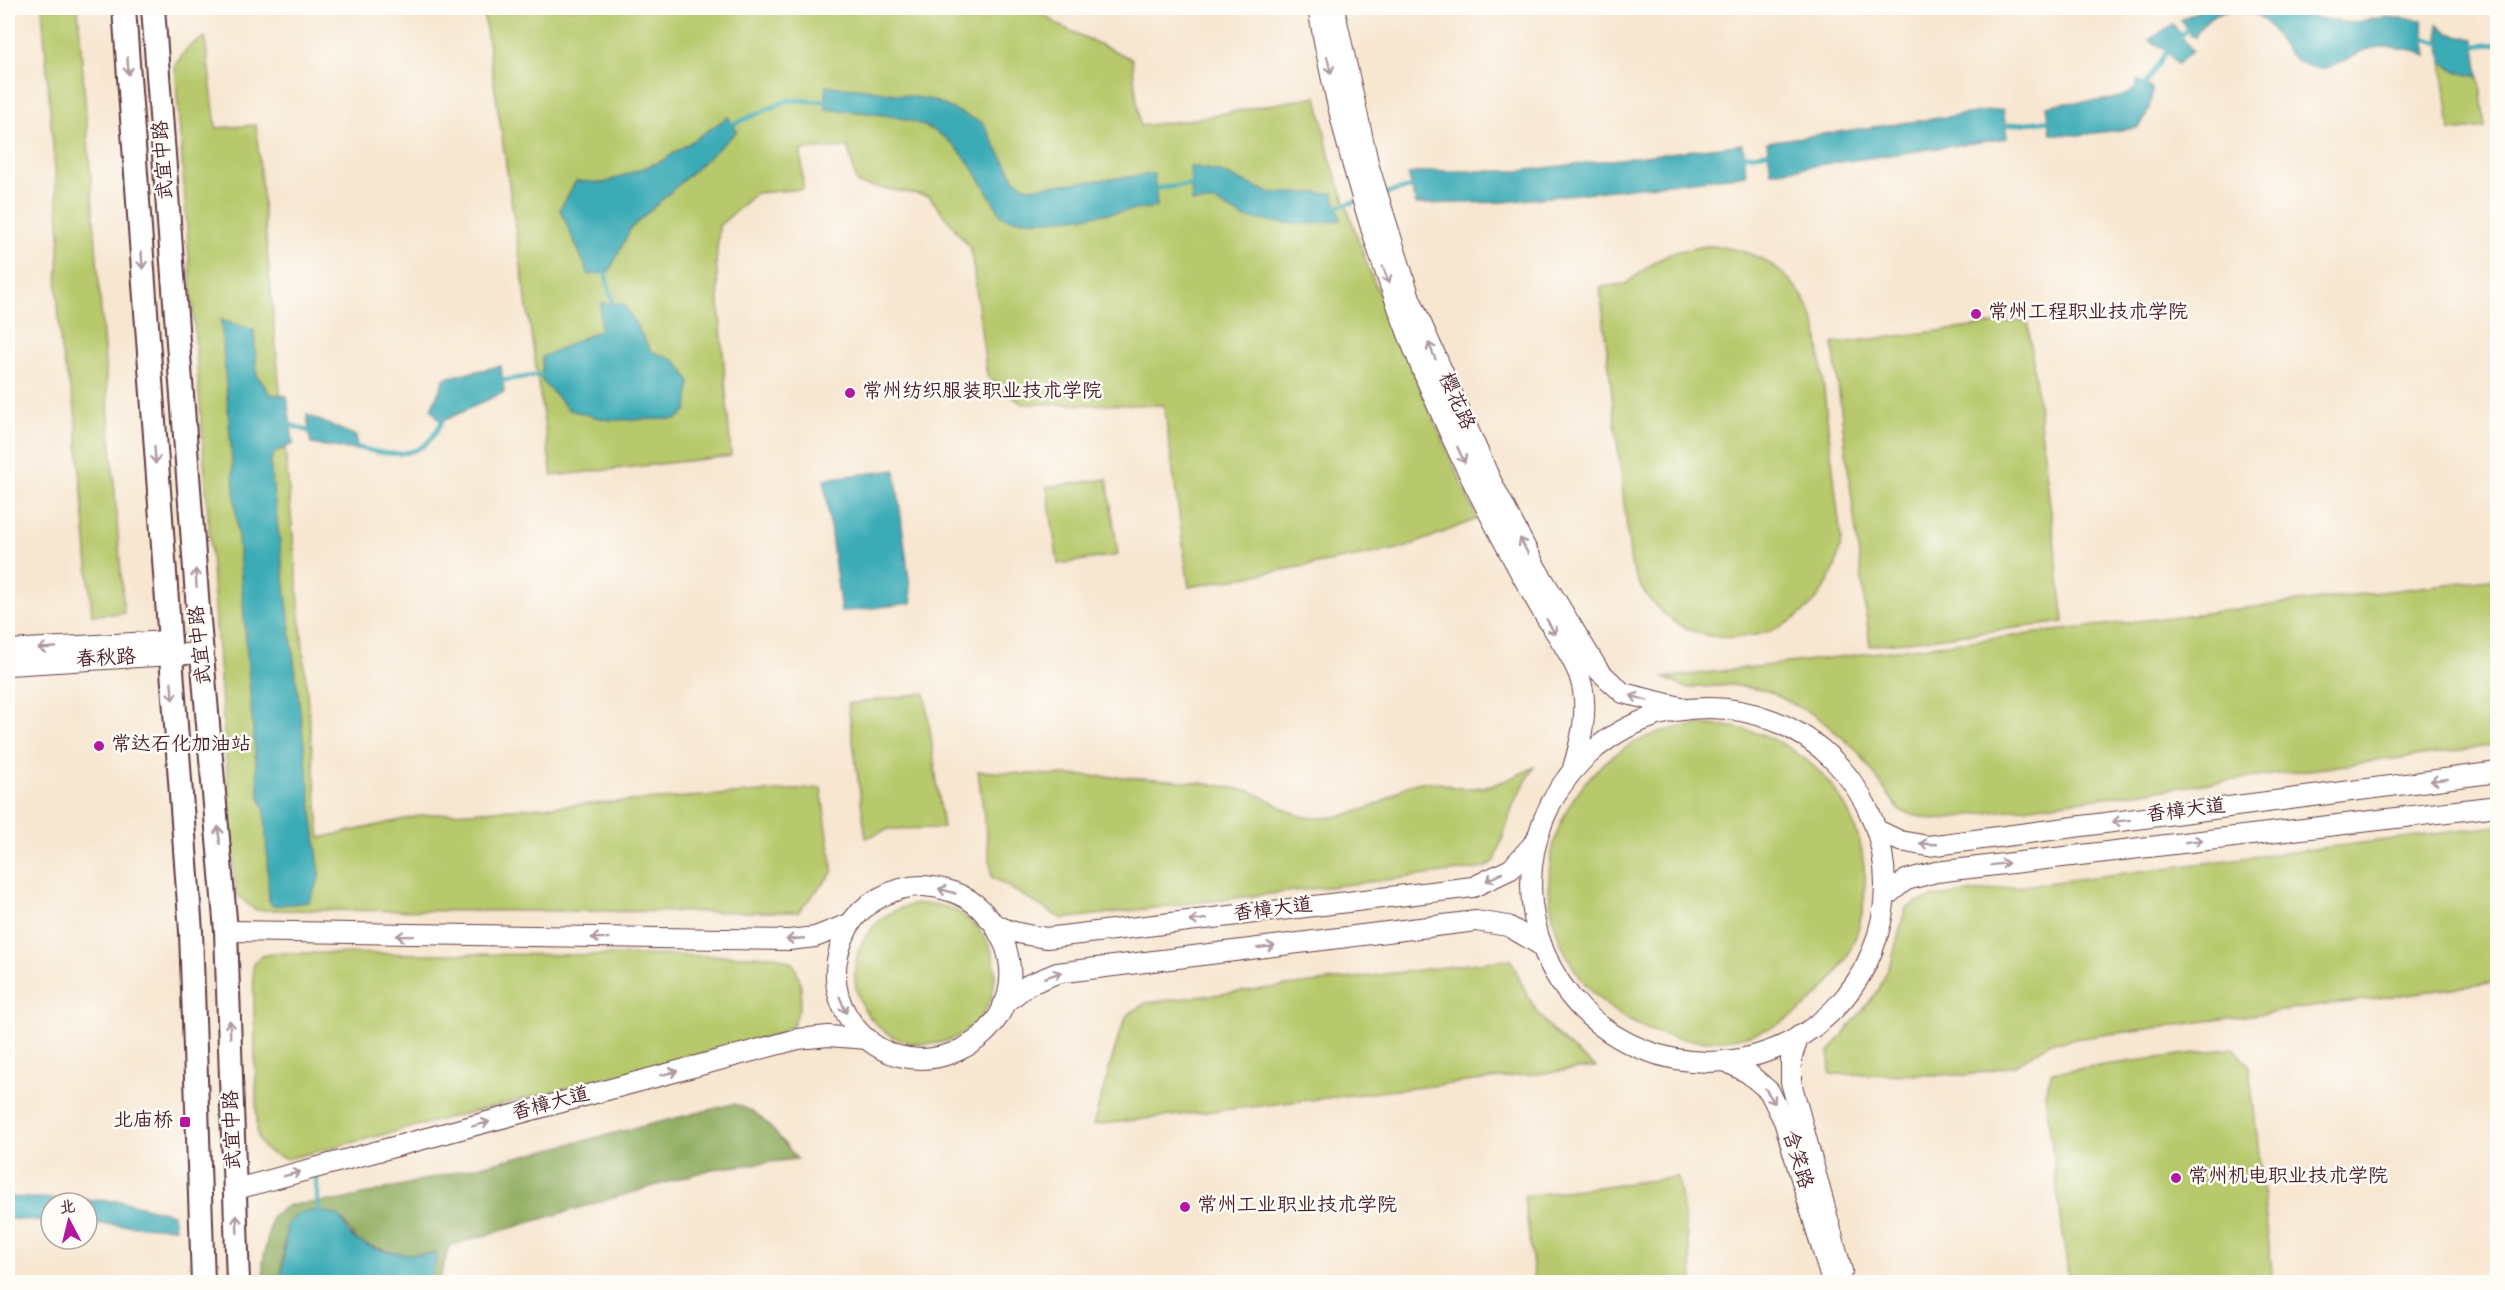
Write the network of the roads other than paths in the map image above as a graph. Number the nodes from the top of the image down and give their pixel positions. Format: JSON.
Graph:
{"nodes":[{"id":1,"x":124,"y":8,"type":"edge"},
{"id":2,"x":153,"y":8,"type":"edge"},
{"id":3,"x":1318,"y":8,"type":"edge"},
{"id":4,"x":1334,"y":8,"type":"edge"},
{"id":5,"x":1365,"y":183,"type":"junction"},
{"id":6,"x":1376,"y":216,"type":"junction"},
{"id":7,"x":169,"y":648,"type":"junction"},
{"id":8,"x":8,"y":650,"type":"edge"},
{"id":9,"x":204,"y":653,"type":"junction"},
{"id":10,"x":8,"y":665,"type":"edge"},
{"id":11,"x":1696,"y":710,"type":"junction"},
{"id":12,"x":2498,"y":772,"type":"edge"},
{"id":13,"x":1571,"y":775,"type":"junction"},
{"id":14,"x":2498,"y":806,"type":"edge"},
{"id":15,"x":1877,"y":830,"type":"junction"},
{"id":16,"x":1538,"y":840,"type":"junction"},
{"id":17,"x":1886,"y":896,"type":"junction"},
{"id":18,"x":851,"y":923,"type":"junction"},
{"id":19,"x":994,"y":924,"type":"junction"},
{"id":20,"x":226,"y":931,"type":"junction"},
{"id":21,"x":1542,"y":946,"type":"junction"},
{"id":22,"x":1003,"y":1005,"type":"junction"},
{"id":23,"x":1799,"y":1036,"type":"junction"},
{"id":24,"x":868,"y":1039,"type":"junction"},
{"id":25,"x":1725,"y":1060,"type":"junction"},
{"id":26,"x":236,"y":1189,"type":"junction"},
{"id":27,"x":203,"y":1282,"type":"edge"},
{"id":28,"x":238,"y":1282,"type":"edge"},
{"id":29,"x":1832,"y":1282,"type":"edge"},
{"id":30,"x":1845,"y":1282,"type":"edge"}],
"edges":[{"from":1,"to":7,"type":"main road","name":"武宜中路","one_way":true},
{"from":9,"to":2,"type":"main road","name":"武宜中路","one_way":true},
{"from":3,"to":5,"type":"street","name":"樱花路","one_way":true},
{"from":4,"to":5,"type":"street","name":"樱花路"},
{"from":5,"to":6,"type":"street","name":"樱花路"},
{"from":11,"to":6,"type":"street","name":"樱花路","one_way":true},
{"from":6,"to":13,"type":"street","name":"樱花路","one_way":true},
{"from":7,"to":8,"type":"street","name":"春秋路","one_way":true},
{"from":7,"to":9,"type":"street","name":"春秋路"},
{"from":7,"to":10,"type":"street","name":"春秋路"},
{"from":7,"to":27,"type":"main road","name":"武宜中路","one_way":true},
{"from":20,"to":9,"type":"main road","name":"武宜中路","one_way":true},
{"from":11,"to":13,"type":"street"},
{"from":11,"to":15,"type":"street"},
{"from":12,"to":15,"type":"street","name":"香樟大道","one_way":true},
{"from":13,"to":16,"type":"street"},
{"from":17,"to":14,"type":"street","name":"香樟大道","one_way":true},
{"from":15,"to":17,"type":"street"},
{"from":16,"to":19,"type":"street","name":"香樟大道","one_way":true},
{"from":16,"to":21,"type":"street"},
{"from":17,"to":23,"type":"street"},
{"from":19,"to":18,"type":"street","one_way":true},
{"from":18,"to":20,"type":"street","one_way":true},
{"from":18,"to":24,"type":"street","one_way":true},
{"from":19,"to":22,"type":"street"},
{"from":26,"to":20,"type":"main road","name":"武宜中路","one_way":true},
{"from":22,"to":21,"type":"street","name":"香樟大道","one_way":true},
{"from":21,"to":25,"type":"street"},
{"from":22,"to":24,"type":"street"},
{"from":23,"to":25,"type":"street"},
{"from":23,"to":30,"type":"street","name":"含笑路"},
{"from":26,"to":24,"type":"street","name":"香樟大道","one_way":true},
{"from":25,"to":29,"type":"street","name":"含笑路","one_way":true},
{"from":28,"to":26,"type":"main road","name":"武宜中路","one_way":true}]}
